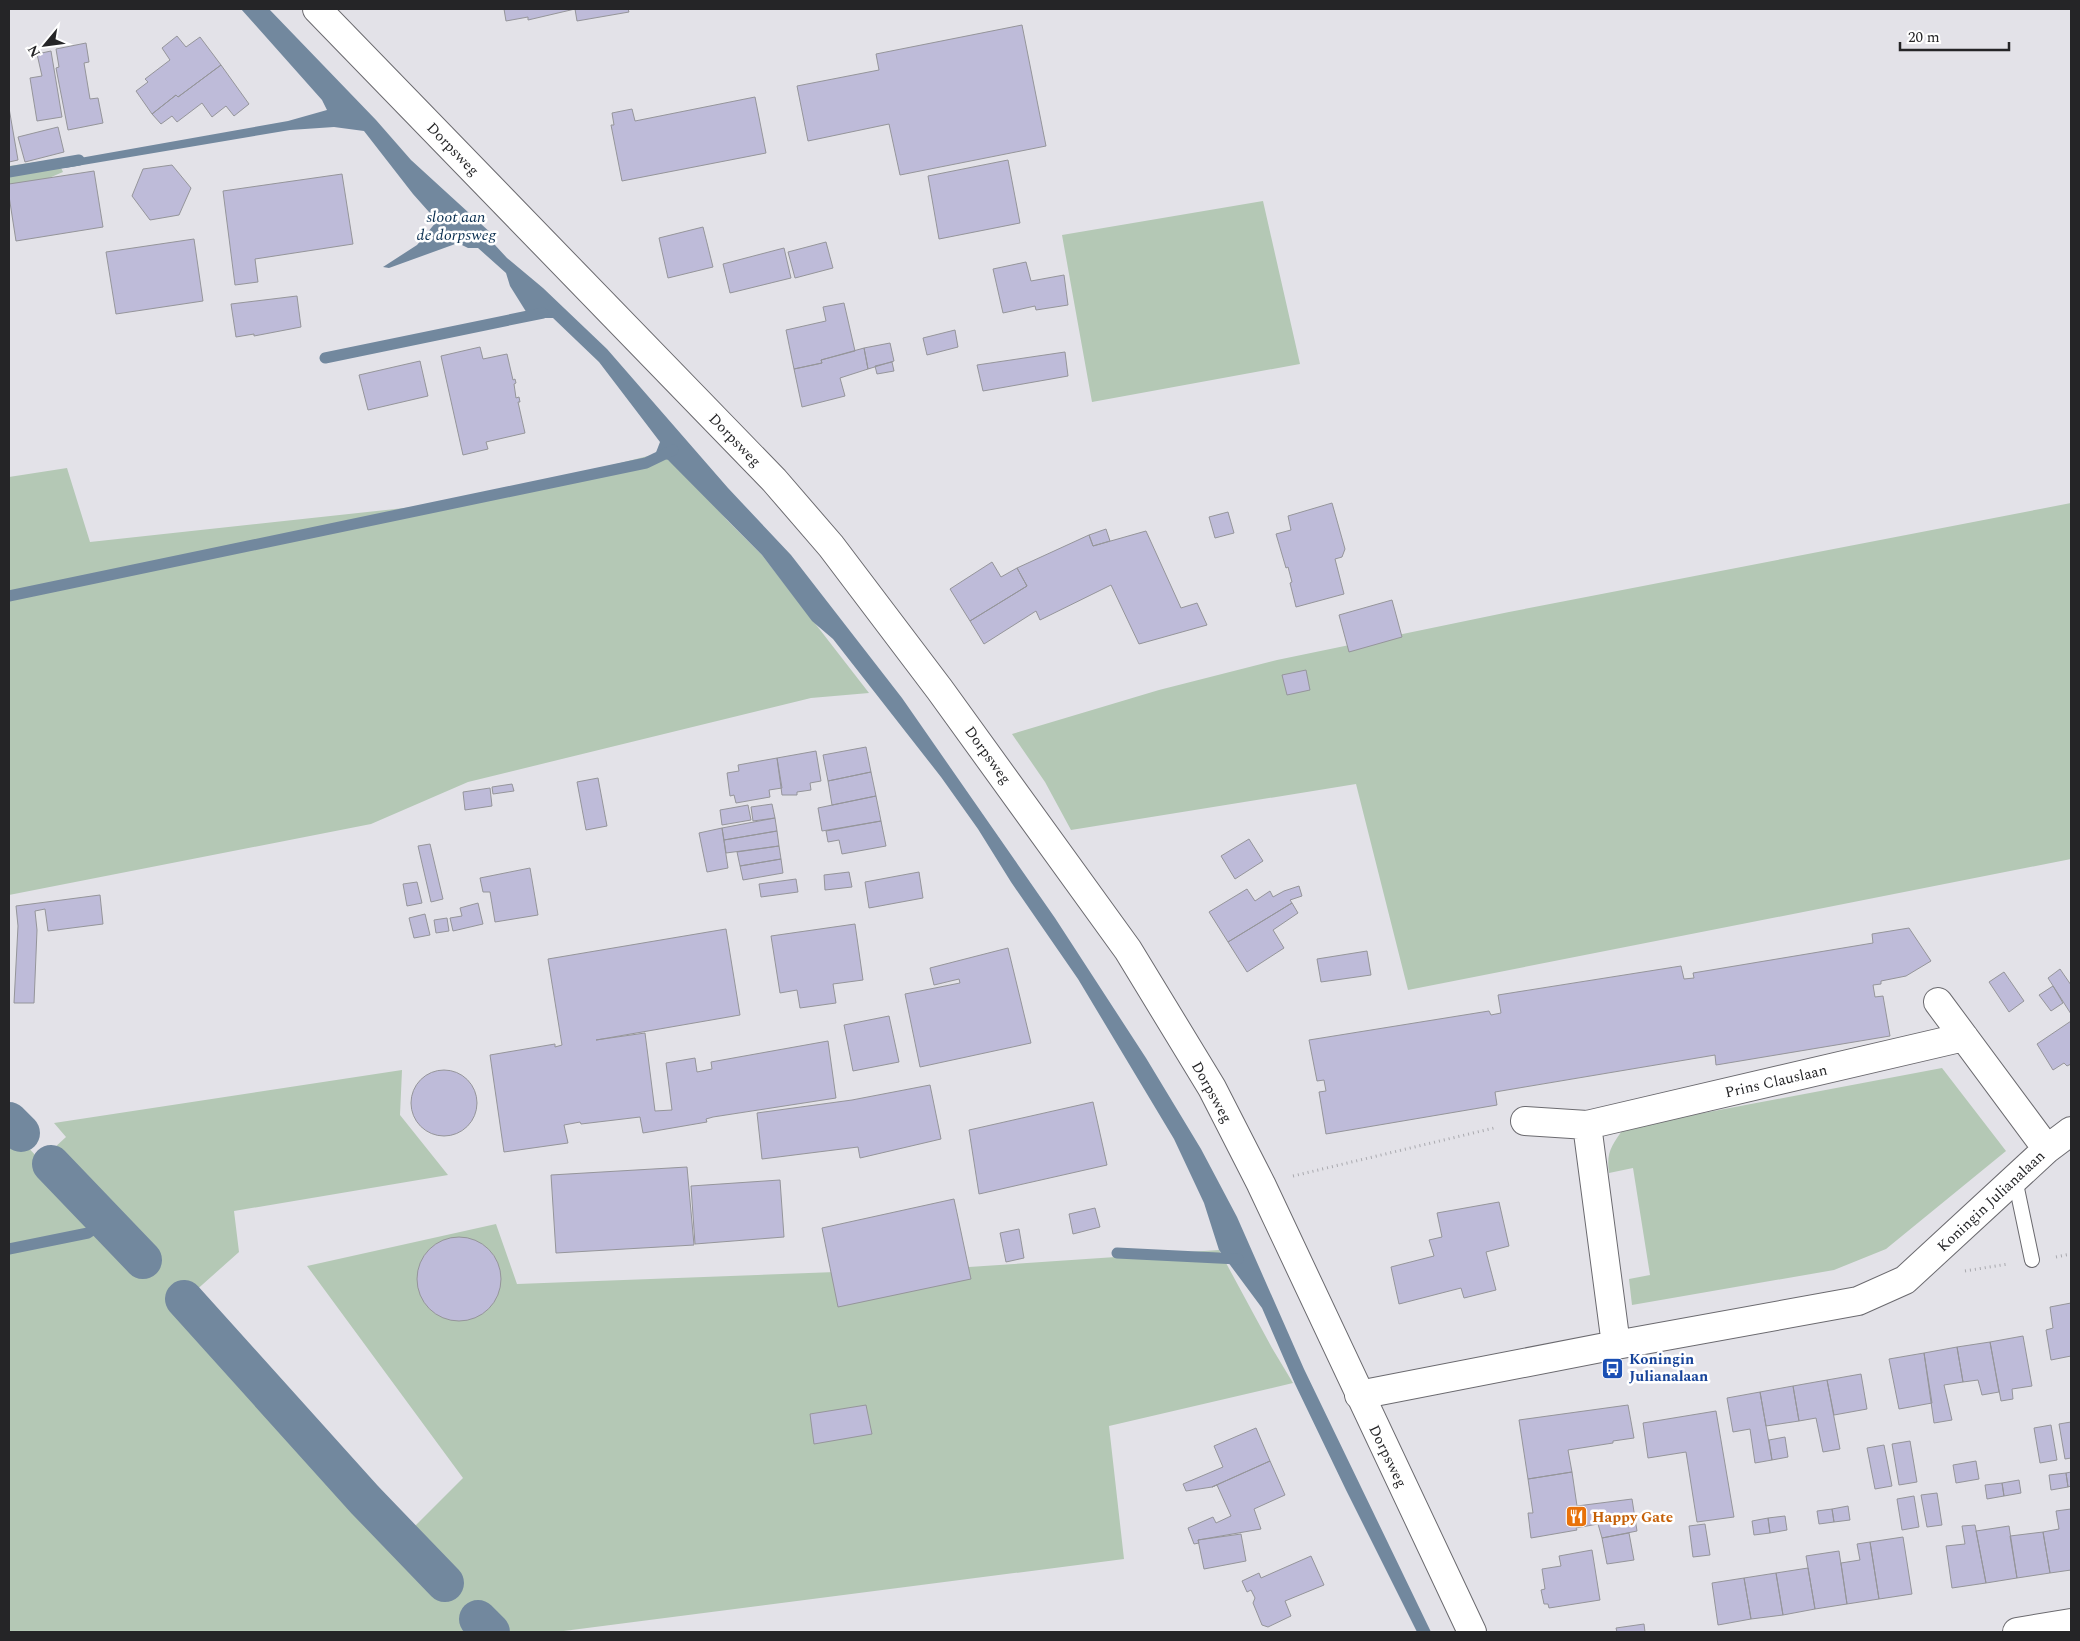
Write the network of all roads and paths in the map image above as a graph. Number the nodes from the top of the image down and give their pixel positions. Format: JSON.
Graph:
{"nodes":[{"id":1,"x":317,"y":9,"type":"edge"},
{"id":2,"x":1938,"y":1002,"type":"dead end"},
{"id":3,"x":1964,"y":1038,"type":"junction"},
{"id":4,"x":1525,"y":1121,"type":"joint"},
{"id":5,"x":1587,"y":1126,"type":"junction"},
{"id":6,"x":2071,"y":1131,"type":"edge"},
{"id":7,"x":2047,"y":1149,"type":"junction"},
{"id":8,"x":2015,"y":1179,"type":"junction"},
{"id":9,"x":1261,"y":1184,"type":"junction"},
{"id":10,"x":2071,"y":1254,"type":"edge"},
{"id":11,"x":2032,"y":1260,"type":"junction"},
{"id":12,"x":1964,"y":1271,"type":"dead end"},
{"id":13,"x":1616,"y":1345,"type":"junction"},
{"id":14,"x":1359,"y":1395,"type":"junction"},
{"id":15,"x":2071,"y":1623,"type":"edge"},
{"id":16,"x":1472,"y":1632,"type":"edge"},
{"id":17,"x":2017,"y":1632,"type":"edge"}],
"edges":[{"from":1,"to":9,"type":"street","name":"Dorpsweg"},
{"from":2,"to":3,"type":"street"},
{"from":3,"to":5,"type":"street","name":"Prins Clauslaan"},
{"from":3,"to":7,"type":"street"},
{"from":4,"to":5,"type":"street","name":"Prins Clauslaan"},
{"from":4,"to":9,"type":"path"},
{"from":5,"to":13,"type":"street"},
{"from":6,"to":7,"type":"street","name":"Koningin Julianalaan"},
{"from":7,"to":8,"type":"street","name":"Koningin Julianalaan"},
{"from":8,"to":11,"type":"lane"},
{"from":8,"to":13,"type":"street","name":"Koningin Julianalaan"},
{"from":9,"to":14,"type":"street","name":"Dorpsweg"},
{"from":10,"to":11,"type":"path"},
{"from":11,"to":12,"type":"path"},
{"from":13,"to":14,"type":"street","name":"Koningin Julianalaan"},
{"from":14,"to":16,"type":"street","name":"Dorpsweg"},
{"from":15,"to":17,"type":"street"}]}
